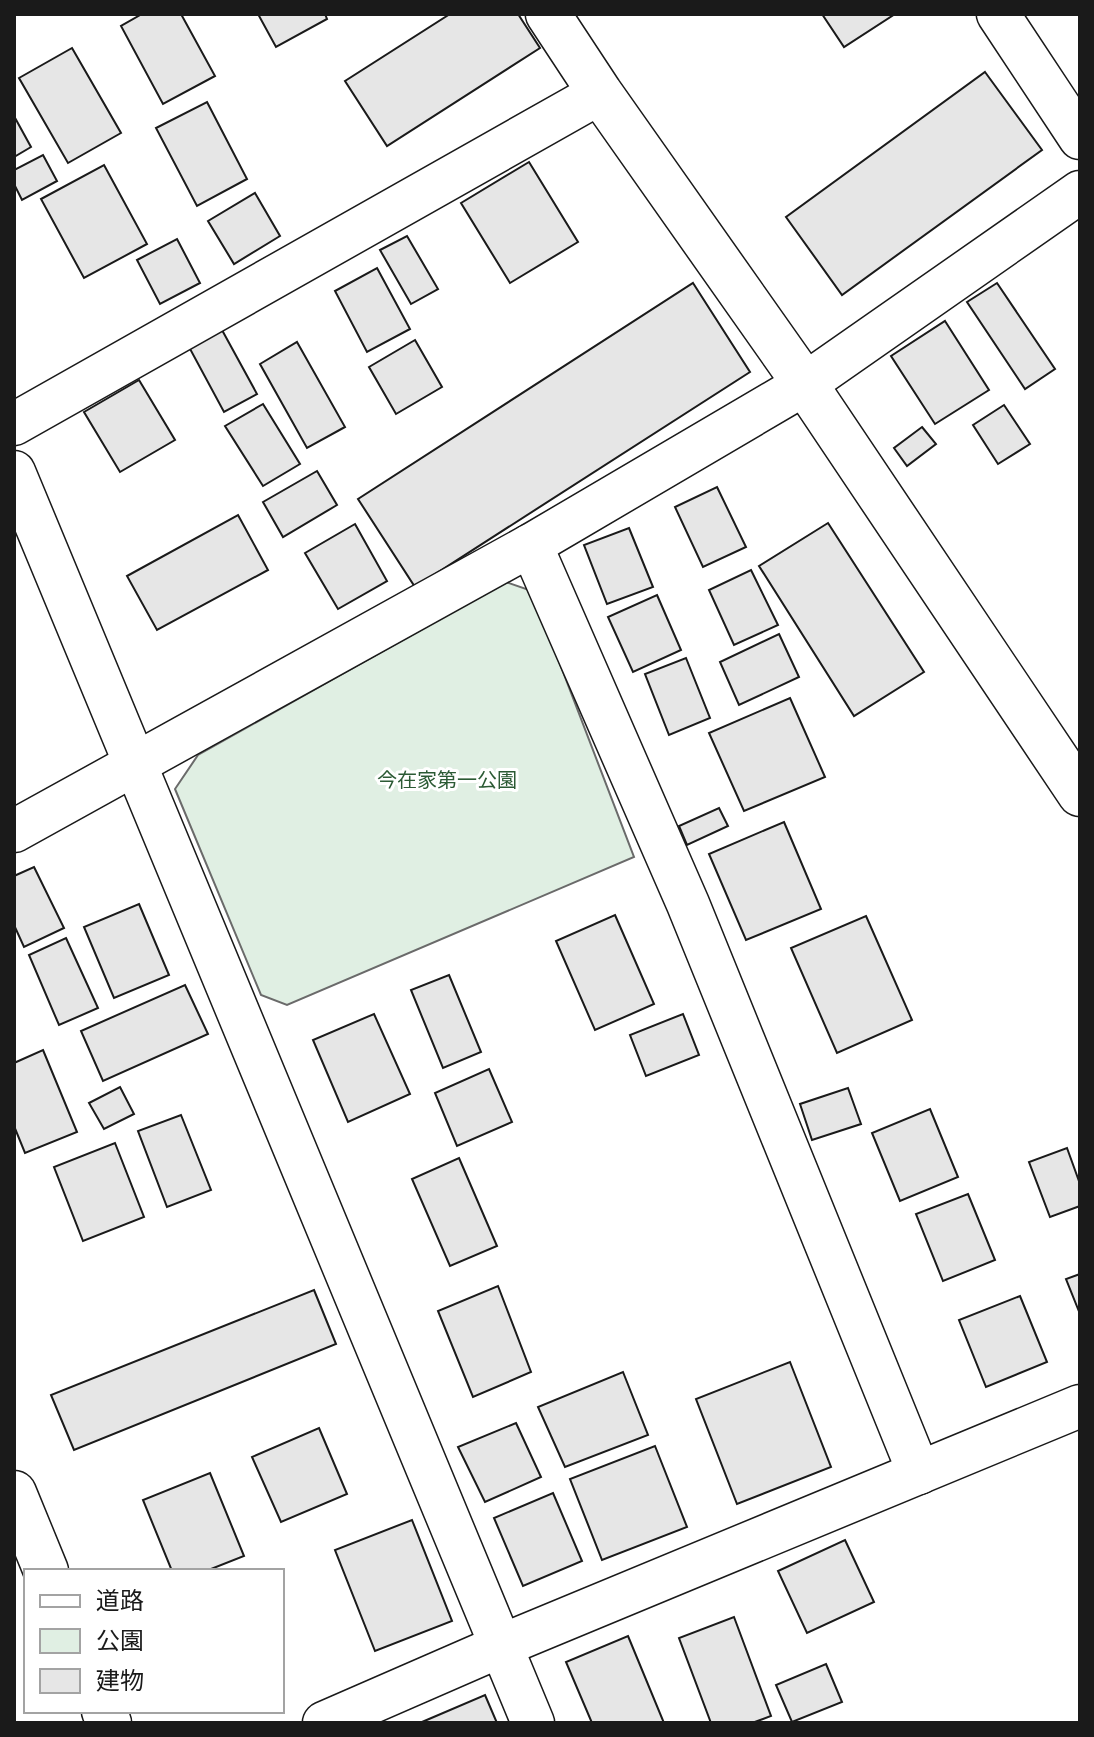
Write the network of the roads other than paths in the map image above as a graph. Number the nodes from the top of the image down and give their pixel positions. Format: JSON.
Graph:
{"nodes":[{"id":1,"x":548,"y":14,"type":"edge"},
{"id":2,"x":998,"y":14,"type":"edge"},
{"id":3,"x":600,"y":93,"type":"junction"},
{"id":4,"x":1080,"y":138,"type":"edge"},
{"id":5,"x":1080,"y":192,"type":"edge"},
{"id":6,"x":805,"y":384,"type":"junction"},
{"id":7,"x":14,"y":424,"type":"edge"},
{"id":8,"x":14,"y":472,"type":"edge"},
{"id":9,"x":531,"y":545,"type":"junction"},
{"id":10,"x":136,"y":762,"type":"junction"},
{"id":11,"x":1080,"y":794,"type":"edge"},
{"id":12,"x":14,"y":831,"type":"edge"},
{"id":13,"x":1080,"y":1406,"type":"edge"},
{"id":14,"x":919,"y":1473,"type":"junction"},
{"id":15,"x":14,"y":1493,"type":"edge"},
{"id":16,"x":45,"y":1569,"type":"edge"},
{"id":17,"x":503,"y":1645,"type":"junction"},
{"id":18,"x":324,"y":1723,"type":"edge"},
{"id":19,"x":533,"y":1723,"type":"edge"}],
"edges":[{"from":1,"to":3,"type":"street"},
{"from":2,"to":4,"type":"street"},
{"from":3,"to":6,"type":"street"},
{"from":3,"to":7,"type":"street"},
{"from":5,"to":6,"type":"street"},
{"from":6,"to":9,"type":"street"},
{"from":6,"to":11,"type":"street"},
{"from":8,"to":10,"type":"street"},
{"from":9,"to":10,"type":"street"},
{"from":9,"to":14,"type":"street"},
{"from":10,"to":12,"type":"street"},
{"from":10,"to":17,"type":"street"},
{"from":13,"to":14,"type":"street"},
{"from":14,"to":17,"type":"street"},
{"from":15,"to":16,"type":"street"},
{"from":17,"to":18,"type":"street"},
{"from":17,"to":19,"type":"street"}]}
